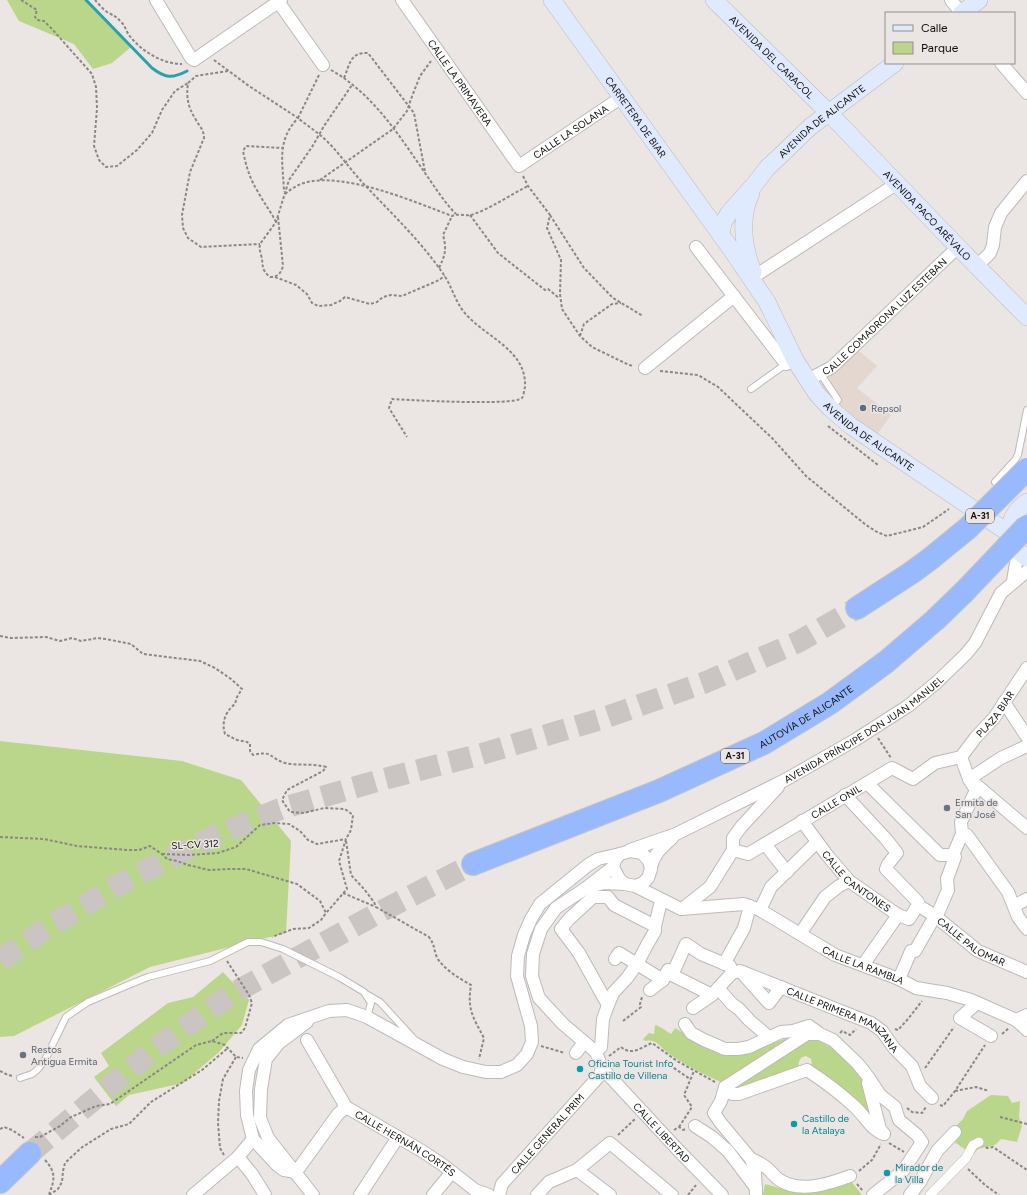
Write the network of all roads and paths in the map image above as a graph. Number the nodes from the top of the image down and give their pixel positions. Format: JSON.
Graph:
{"nodes":[{"id":1,"x":21,"y":0,"type":"edge"},
{"id":2,"x":96,"y":0,"type":"edge"},
{"id":3,"x":156,"y":0,"type":"edge"},
{"id":4,"x":402,"y":0,"type":"edge"},
{"id":5,"x":552,"y":0,"type":"edge"},
{"id":6,"x":714,"y":0,"type":"edge"},
{"id":7,"x":951,"y":0,"type":"edge"},
{"id":8,"x":979,"y":0,"type":"edge"},
{"id":9,"x":279,"y":1,"type":"edge"},
{"id":10,"x":960,"y":12,"type":"edge"},
{"id":11,"x":962,"y":12,"type":"edge"},
{"id":12,"x":205,"y":52,"type":"junction"},
{"id":13,"x":440,"y":54,"type":"junction"},
{"id":14,"x":194,"y":60,"type":"junction"},
{"id":15,"x":895,"y":64,"type":"edge"},
{"id":16,"x":1002,"y":64,"type":"edge"},
{"id":17,"x":323,"y":65,"type":"junction"},
{"id":18,"x":228,"y":71,"type":"junction"},
{"id":19,"x":344,"y":78,"type":"junction"},
{"id":20,"x":188,"y":83,"type":"junction"},
{"id":21,"x":352,"y":85,"type":"junction"},
{"id":22,"x":1027,"y":93,"type":"edge"},
{"id":23,"x":622,"y":97,"type":"junction"},
{"id":24,"x":408,"y":107,"type":"junction"},
{"id":25,"x":829,"y":113,"type":"junction"},
{"id":26,"x":298,"y":118,"type":"junction"},
{"id":27,"x":393,"y":128,"type":"junction"},
{"id":28,"x":318,"y":134,"type":"junction"},
{"id":29,"x":282,"y":148,"type":"junction"},
{"id":30,"x":345,"y":162,"type":"junction"},
{"id":31,"x":519,"y":166,"type":"joint"},
{"id":32,"x":426,"y":173,"type":"junction"},
{"id":33,"x":319,"y":180,"type":"junction"},
{"id":34,"x":1027,"y":181,"type":"edge"},
{"id":35,"x":895,"y":182,"type":"junction"},
{"id":36,"x":366,"y":186,"type":"junction"},
{"id":37,"x":528,"y":186,"type":"dead end"},
{"id":38,"x":284,"y":194,"type":"junction"},
{"id":39,"x":456,"y":214,"type":"junction"},
{"id":40,"x":470,"y":215,"type":"junction"},
{"id":41,"x":550,"y":215,"type":"dead end"},
{"id":42,"x":706,"y":215,"type":"junction"},
{"id":43,"x":452,"y":216,"type":"junction"},
{"id":44,"x":278,"y":217,"type":"junction"},
{"id":45,"x":736,"y":218,"type":"junction"},
{"id":46,"x":276,"y":222,"type":"junction"},
{"id":47,"x":721,"y":234,"type":"junction"},
{"id":48,"x":260,"y":244,"type":"junction"},
{"id":49,"x":696,"y":247,"type":"dead end"},
{"id":50,"x":958,"y":247,"type":"junction"},
{"id":51,"x":977,"y":266,"type":"junction"},
{"id":52,"x":439,"y":268,"type":"junction"},
{"id":53,"x":445,"y":276,"type":"junction"},
{"id":54,"x":755,"y":276,"type":"junction"},
{"id":55,"x":274,"y":277,"type":"junction"},
{"id":56,"x":734,"y":296,"type":"junction"},
{"id":57,"x":561,"y":300,"type":"dead end"},
{"id":58,"x":767,"y":302,"type":"junction"},
{"id":59,"x":621,"y":303,"type":"junction"},
{"id":60,"x":643,"y":316,"type":"dead end"},
{"id":61,"x":1027,"y":316,"type":"edge"},
{"id":62,"x":580,"y":336,"type":"dead end"},
{"id":63,"x":791,"y":362,"type":"junction"},
{"id":64,"x":645,"y":368,"type":"dead end"},
{"id":65,"x":814,"y":377,"type":"junction"},
{"id":66,"x":750,"y":389,"type":"dead end"},
{"id":67,"x":1027,"y":410,"type":"edge"},
{"id":68,"x":407,"y":437,"type":"dead end"},
{"id":69,"x":1027,"y":470,"type":"edge"},
{"id":70,"x":995,"y":482,"type":"dead end"},
{"id":71,"x":1027,"y":502,"type":"edge"},
{"id":72,"x":952,"y":507,"type":"dead end"},
{"id":73,"x":866,"y":525,"type":"dead end"},
{"id":74,"x":1018,"y":530,"type":"edge"},
{"id":75,"x":1023,"y":554,"type":"edge"},
{"id":76,"x":1027,"y":571,"type":"edge"},
{"id":77,"x":1013,"y":581,"type":"junction"},
{"id":78,"x":1027,"y":584,"type":"edge"},
{"id":79,"x":858,"y":608,"type":"tunnel mouth"},
{"id":80,"x":0,"y":636,"type":"edge"},
{"id":81,"x":1027,"y":668,"type":"edge"},
{"id":82,"x":1004,"y":702,"type":"junction"},
{"id":83,"x":872,"y":729,"type":"junction"},
{"id":84,"x":1027,"y":737,"type":"edge"},
{"id":85,"x":1027,"y":746,"type":"edge"},
{"id":86,"x":961,"y":757,"type":"junction"},
{"id":87,"x":899,"y":771,"type":"junction"},
{"id":88,"x":969,"y":779,"type":"junction"},
{"id":89,"x":785,"y":780,"type":"junction"},
{"id":90,"x":867,"y":783,"type":"junction"},
{"id":91,"x":845,"y":795,"type":"junction"},
{"id":92,"x":802,"y":821,"type":"junction"},
{"id":93,"x":1027,"y":828,"type":"edge"},
{"id":94,"x":676,"y":834,"type":"junction"},
{"id":95,"x":962,"y":834,"type":"junction"},
{"id":96,"x":0,"y":837,"type":"edge"},
{"id":97,"x":346,"y":839,"type":"junction"},
{"id":98,"x":817,"y":842,"type":"junction"},
{"id":99,"x":765,"y":844,"type":"junction"},
{"id":100,"x":733,"y":850,"type":"junction"},
{"id":101,"x":625,"y":852,"type":"junction"},
{"id":102,"x":162,"y":854,"type":"junction"},
{"id":103,"x":953,"y":855,"type":"junction"},
{"id":104,"x":473,"y":864,"type":"tunnel mouth"},
{"id":105,"x":613,"y":866,"type":"junction"},
{"id":106,"x":787,"y":872,"type":"junction"},
{"id":107,"x":649,"y":873,"type":"junction"},
{"id":108,"x":576,"y":876,"type":"junction"},
{"id":109,"x":849,"y":881,"type":"junction"},
{"id":110,"x":630,"y":885,"type":"junction"},
{"id":111,"x":586,"y":888,"type":"junction"},
{"id":112,"x":343,"y":893,"type":"junction"},
{"id":113,"x":1027,"y":899,"type":"edge"},
{"id":114,"x":661,"y":900,"type":"junction"},
{"id":115,"x":918,"y":905,"type":"junction"},
{"id":116,"x":376,"y":907,"type":"junction"},
{"id":117,"x":755,"y":908,"type":"junction"},
{"id":118,"x":681,"y":909,"type":"junction"},
{"id":119,"x":1020,"y":912,"type":"edge"},
{"id":120,"x":326,"y":913,"type":"junction"},
{"id":121,"x":898,"y":914,"type":"junction"},
{"id":122,"x":935,"y":916,"type":"junction"},
{"id":123,"x":655,"y":926,"type":"junction"},
{"id":124,"x":1027,"y":929,"type":"edge"},
{"id":125,"x":800,"y":934,"type":"junction"},
{"id":126,"x":261,"y":942,"type":"junction"},
{"id":127,"x":222,"y":955,"type":"junction"},
{"id":128,"x":615,"y":959,"type":"dead end"},
{"id":129,"x":637,"y":964,"type":"junction"},
{"id":130,"x":862,"y":965,"type":"junction"},
{"id":131,"x":1025,"y":967,"type":"edge"},
{"id":132,"x":732,"y":969,"type":"junction"},
{"id":133,"x":667,"y":978,"type":"junction"},
{"id":134,"x":899,"y":979,"type":"junction"},
{"id":135,"x":781,"y":987,"type":"junction"},
{"id":136,"x":650,"y":990,"type":"joint"},
{"id":137,"x":929,"y":990,"type":"junction"},
{"id":138,"x":364,"y":992,"type":"junction"},
{"id":139,"x":715,"y":992,"type":"junction"},
{"id":140,"x":977,"y":1003,"type":"junction"},
{"id":141,"x":608,"y":1005,"type":"junction"},
{"id":142,"x":693,"y":1008,"type":"dead end"},
{"id":143,"x":316,"y":1015,"type":"junction"},
{"id":144,"x":367,"y":1016,"type":"junction"},
{"id":145,"x":1022,"y":1017,"type":"edge"},
{"id":146,"x":861,"y":1018,"type":"junction"},
{"id":147,"x":960,"y":1018,"type":"junction"},
{"id":148,"x":623,"y":1021,"type":"dead end"},
{"id":149,"x":685,"y":1024,"type":"dead end"},
{"id":150,"x":1027,"y":1030,"type":"edge"},
{"id":151,"x":882,"y":1032,"type":"junction"},
{"id":152,"x":820,"y":1034,"type":"junction"},
{"id":153,"x":991,"y":1036,"type":"junction"},
{"id":154,"x":769,"y":1038,"type":"junction"},
{"id":155,"x":307,"y":1040,"type":"dead end"},
{"id":156,"x":212,"y":1041,"type":"junction"},
{"id":157,"x":584,"y":1042,"type":"junction"},
{"id":158,"x":419,"y":1046,"type":"junction"},
{"id":159,"x":228,"y":1048,"type":"junction"},
{"id":160,"x":576,"y":1053,"type":"joint"},
{"id":161,"x":236,"y":1057,"type":"junction"},
{"id":162,"x":532,"y":1057,"type":"junction"},
{"id":163,"x":254,"y":1060,"type":"junction"},
{"id":164,"x":645,"y":1063,"type":"dead end"},
{"id":165,"x":600,"y":1064,"type":"junction"},
{"id":166,"x":924,"y":1068,"type":"dead end"},
{"id":167,"x":0,"y":1071,"type":"edge"},
{"id":168,"x":478,"y":1071,"type":"junction"},
{"id":169,"x":694,"y":1071,"type":"junction"},
{"id":170,"x":920,"y":1073,"type":"dead end"},
{"id":171,"x":866,"y":1074,"type":"junction"},
{"id":172,"x":20,"y":1078,"type":"joint"},
{"id":173,"x":690,"y":1079,"type":"junction"},
{"id":174,"x":725,"y":1087,"type":"junction"},
{"id":175,"x":956,"y":1091,"type":"junction"},
{"id":176,"x":989,"y":1091,"type":"dead end"},
{"id":177,"x":932,"y":1098,"type":"joint"},
{"id":178,"x":903,"y":1105,"type":"dead end"},
{"id":179,"x":943,"y":1106,"type":"dead end"},
{"id":180,"x":346,"y":1107,"type":"junction"},
{"id":181,"x":644,"y":1113,"type":"junction"},
{"id":182,"x":1000,"y":1117,"type":"dead end"},
{"id":183,"x":1027,"y":1124,"type":"edge"},
{"id":184,"x":695,"y":1126,"type":"joint"},
{"id":185,"x":4,"y":1127,"type":"dead end"},
{"id":186,"x":679,"y":1127,"type":"junction"},
{"id":187,"x":0,"y":1129,"type":"edge"},
{"id":188,"x":955,"y":1132,"type":"dead end"},
{"id":189,"x":665,"y":1136,"type":"junction"},
{"id":190,"x":884,"y":1136,"type":"junction"},
{"id":191,"x":398,"y":1137,"type":"junction"},
{"id":192,"x":253,"y":1139,"type":"junction"},
{"id":193,"x":979,"y":1142,"type":"joint"},
{"id":194,"x":610,"y":1143,"type":"junction"},
{"id":195,"x":27,"y":1145,"type":"joint"},
{"id":196,"x":912,"y":1157,"type":"junction"},
{"id":197,"x":750,"y":1159,"type":"junction"},
{"id":198,"x":234,"y":1161,"type":"junction"},
{"id":199,"x":961,"y":1163,"type":"junction"},
{"id":200,"x":861,"y":1169,"type":"dead end"},
{"id":201,"x":577,"y":1170,"type":"junction"},
{"id":202,"x":1027,"y":1170,"type":"edge"},
{"id":203,"x":296,"y":1172,"type":"junction"},
{"id":204,"x":452,"y":1172,"type":"junction"},
{"id":205,"x":850,"y":1176,"type":"joint"},
{"id":206,"x":0,"y":1182,"type":"edge"},
{"id":207,"x":756,"y":1192,"type":"edge"},
{"id":208,"x":49,"y":1195,"type":"edge"},
{"id":209,"x":194,"y":1195,"type":"edge"},
{"id":210,"x":266,"y":1195,"type":"edge"},
{"id":211,"x":313,"y":1195,"type":"edge"},
{"id":212,"x":360,"y":1195,"type":"edge"},
{"id":213,"x":433,"y":1195,"type":"edge"},
{"id":214,"x":489,"y":1195,"type":"edge"},
{"id":215,"x":499,"y":1195,"type":"edge"},
{"id":216,"x":537,"y":1195,"type":"edge"},
{"id":217,"x":610,"y":1195,"type":"edge"},
{"id":218,"x":672,"y":1195,"type":"edge"},
{"id":219,"x":722,"y":1195,"type":"edge"},
{"id":220,"x":866,"y":1195,"type":"edge"},
{"id":221,"x":873,"y":1195,"type":"edge"},
{"id":222,"x":910,"y":1195,"type":"edge"},
{"id":223,"x":930,"y":1195,"type":"edge"},
{"id":224,"x":999,"y":1195,"type":"edge"}],
"edges":[{"from":1,"to":20,"type":"path"},
{"from":2,"to":14,"type":"path"},
{"from":3,"to":14,"type":"street"},
{"from":4,"to":13,"type":"street","name":"CALLE LA PRIMAVERA"},
{"from":5,"to":23,"type":"main road","name":"CARRETERA DE BIAR"},
{"from":6,"to":25,"type":"main road","name":"AVENIDA DEL CARACOL"},
{"from":7,"to":10,"type":"street"},
{"from":8,"to":11,"type":"main road"},
{"from":9,"to":12,"type":"street"},
{"from":9,"to":17,"type":"street"},
{"from":12,"to":14,"type":"street"},
{"from":12,"to":18,"type":"path"},
{"from":13,"to":24,"type":"path"},
{"from":13,"to":31,"type":"street","name":"CALLE LA PRIMAVERA"},
{"from":15,"to":25,"type":"main road","name":"AVENIDA DE ALICANTE"},
{"from":16,"to":22,"type":"street"},
{"from":17,"to":19,"type":"path"},
{"from":17,"to":26,"type":"path"},
{"from":18,"to":20,"type":"path"},
{"from":18,"to":26,"type":"path"},
{"from":19,"to":21,"type":"path"},
{"from":19,"to":24,"type":"path"},
{"from":20,"to":48,"type":"path"},
{"from":21,"to":27,"type":"path"},
{"from":21,"to":28,"type":"path"},
{"from":23,"to":31,"type":"street","name":"CALLE LA SOLANA"},
{"from":23,"to":42,"type":"main road","name":"CARRETERA DE BIAR"},
{"from":24,"to":27,"type":"path"},
{"from":24,"to":32,"type":"path"},
{"from":25,"to":35,"type":"main road","name":"AVENIDA PACO ARÉVALO"},
{"from":25,"to":45,"type":"main road","name":"AVENIDA DE ALICANTE"},
{"from":26,"to":28,"type":"path"},
{"from":26,"to":29,"type":"path"},
{"from":27,"to":30,"type":"path"},
{"from":27,"to":32,"type":"path"},
{"from":28,"to":30,"type":"path"},
{"from":28,"to":38,"type":"path"},
{"from":29,"to":38,"type":"path"},
{"from":29,"to":46,"type":"path"},
{"from":30,"to":33,"type":"path"},
{"from":30,"to":36,"type":"path"},
{"from":32,"to":39,"type":"path"},
{"from":33,"to":36,"type":"path"},
{"from":33,"to":38,"type":"path"},
{"from":34,"to":51,"type":"street"},
{"from":35,"to":50,"type":"main road","name":"AVENIDA PACO ARÉVALO"},
{"from":35,"to":54,"type":"street"},
{"from":36,"to":43,"type":"path"},
{"from":36,"to":52,"type":"path"},
{"from":37,"to":40,"type":"path"},
{"from":38,"to":44,"type":"path"},
{"from":39,"to":40,"type":"path"},
{"from":39,"to":43,"type":"path"},
{"from":40,"to":57,"type":"path"},
{"from":41,"to":59,"type":"path"},
{"from":42,"to":45,"type":"main road"},
{"from":42,"to":47,"type":"main road","name":"CARRETERA DE BIAR"},
{"from":43,"to":52,"type":"path"},
{"from":44,"to":46,"type":"path"},
{"from":44,"to":55,"type":"path"},
{"from":45,"to":47,"type":"main road"},
{"from":45,"to":54,"type":"main road","name":"AVENIDA DE ALICANTE"},
{"from":46,"to":48,"type":"path"},
{"from":47,"to":58,"type":"main road","name":"AVENIDA DE ALICANTE"},
{"from":48,"to":55,"type":"path"},
{"from":49,"to":56,"type":"street"},
{"from":50,"to":51,"type":"main road","name":"AVENIDA PACO ARÉVALO"},
{"from":50,"to":65,"type":"street","name":"CALLE COMADRONA LUZ ESTEBAN"},
{"from":51,"to":61,"type":"main road","name":"AVENIDA PACO ARÉVALO"},
{"from":52,"to":53,"type":"path"},
{"from":53,"to":55,"type":"path"},
{"from":53,"to":68,"type":"path"},
{"from":54,"to":58,"type":"main road","name":"AVENIDA DE ALICANTE"},
{"from":56,"to":63,"type":"street"},
{"from":56,"to":64,"type":"street"},
{"from":58,"to":63,"type":"main road","name":"AVENIDA DE ALICANTE"},
{"from":59,"to":60,"type":"path"},
{"from":59,"to":62,"type":"path"},
{"from":63,"to":65,"type":"main road","name":"AVENIDA DE ALICANTE"},
{"from":63,"to":66,"type":"lane"},
{"from":65,"to":74,"type":"main road","name":"AVENIDA DE ALICANTE"},
{"from":67,"to":70,"type":"lane"},
{"from":69,"to":79,"type":"highway","number":"A-31","bridge":true},
{"from":71,"to":74,"type":"main road"},
{"from":72,"to":73,"type":"path"},
{"from":74,"to":75,"type":"main road"},
{"from":74,"to":104,"type":"highway","name":"AUTOVÍA DE ALICANTE","number":"A-31","bridge":true},
{"from":75,"to":77,"type":"street"},
{"from":76,"to":77,"type":"street","name":"AVENIDA PRÍNCIPE DON JUAN MANUEL"},
{"from":77,"to":78,"type":"street"},
{"from":77,"to":83,"type":"street","name":"AVENIDA PRÍNCIPE DON JUAN MANUEL"},
{"from":80,"to":97,"type":"path"},
{"from":81,"to":82,"type":"street","name":"PLAZA BIAR"},
{"from":82,"to":84,"type":"street"},
{"from":82,"to":86,"type":"street","name":"PLAZA BIAR"},
{"from":83,"to":87,"type":"path"},
{"from":83,"to":89,"type":"street","name":"AVENIDA PRÍNCIPE DON JUAN MANUEL"},
{"from":85,"to":88,"type":"street"},
{"from":86,"to":87,"type":"street","name":"CALLE ONIL"},
{"from":86,"to":88,"type":"street"},
{"from":87,"to":90,"type":"street","name":"CALLE ONIL"},
{"from":88,"to":93,"type":"street"},
{"from":88,"to":95,"type":"street"},
{"from":89,"to":94,"type":"street","name":"AVENIDA PRÍNCIPE DON JUAN MANUEL"},
{"from":89,"to":100,"type":"street"},
{"from":90,"to":91,"type":"street","name":"CALLE ONIL"},
{"from":90,"to":103,"type":"street"},
{"from":91,"to":92,"type":"street","name":"CALLE ONIL"},
{"from":91,"to":115,"type":"street","name":"CALLE PALOMAR"},
{"from":92,"to":98,"type":"street","name":"CALLE CANTONES"},
{"from":92,"to":99,"type":"street","name":"CALLE ONIL"},
{"from":94,"to":101,"type":"street","name":"AVENIDA PRÍNCIPE DON JUAN MANUEL"},
{"from":94,"to":107,"type":"street","name":"AVENIDA PRÍNCIPE DON JUAN MANUEL"},
{"from":95,"to":103,"type":"street"},
{"from":95,"to":119,"type":"street"},
{"from":96,"to":102,"type":"path","name":"SL-CV 312"},
{"from":97,"to":102,"type":"path","name":"SL-CV 312"},
{"from":97,"to":112,"type":"path"},
{"from":97,"to":116,"type":"path"},
{"from":98,"to":106,"type":"street"},
{"from":98,"to":109,"type":"street","name":"CALLE CANTONES"},
{"from":99,"to":100,"type":"street","name":"CALLE ONIL"},
{"from":99,"to":106,"type":"street"},
{"from":100,"to":118,"type":"street"},
{"from":101,"to":105,"type":"street"},
{"from":101,"to":107,"type":"street"},
{"from":101,"to":108,"type":"street","name":"AVENIDA PRÍNCIPE DON JUAN MANUEL"},
{"from":102,"to":120,"type":"path","name":"SL-CV 312"},
{"from":103,"to":122,"type":"street"},
{"from":105,"to":108,"type":"street"},
{"from":105,"to":110,"type":"street"},
{"from":105,"to":111,"type":"street","name":"CALLE LIBERTAD"},
{"from":106,"to":117,"type":"street"},
{"from":107,"to":110,"type":"street"},
{"from":107,"to":114,"type":"street"},
{"from":108,"to":162,"type":"street","name":"AVENIDA PRÍNCIPE DON JUAN MANUEL"},
{"from":109,"to":121,"type":"street","name":"CALLE CANTONES"},
{"from":109,"to":125,"type":"street"},
{"from":110,"to":111,"type":"street"},
{"from":110,"to":114,"type":"street","name":"CALLE LA RAMBLA"},
{"from":111,"to":157,"type":"street","name":"CALLE LIBERTAD"},
{"from":112,"to":116,"type":"path"},
{"from":112,"to":120,"type":"path"},
{"from":113,"to":119,"type":"street"},
{"from":114,"to":118,"type":"street","name":"CALLE LA RAMBLA"},
{"from":114,"to":123,"type":"street"},
{"from":115,"to":121,"type":"street","name":"CALLE CANTONES"},
{"from":115,"to":122,"type":"street","name":"CALLE PALOMAR"},
{"from":116,"to":168,"type":"path"},
{"from":117,"to":118,"type":"street","name":"CALLE LA RAMBLA"},
{"from":117,"to":125,"type":"street","name":"CALLE LA RAMBLA"},
{"from":117,"to":132,"type":"street"},
{"from":119,"to":124,"type":"street"},
{"from":120,"to":126,"type":"path"},
{"from":121,"to":130,"type":"street"},
{"from":122,"to":131,"type":"street","name":"CALLE PALOMAR"},
{"from":122,"to":134,"type":"street"},
{"from":123,"to":129,"type":"street"},
{"from":123,"to":141,"type":"street"},
{"from":125,"to":130,"type":"street","name":"CALLE LA RAMBLA"},
{"from":126,"to":127,"type":"lane"},
{"from":126,"to":138,"type":"lane"},
{"from":127,"to":156,"type":"path"},
{"from":127,"to":172,"type":"lane"},
{"from":128,"to":129,"type":"street"},
{"from":129,"to":133,"type":"street"},
{"from":129,"to":141,"type":"street"},
{"from":130,"to":134,"type":"street","name":"CALLE LA RAMBLA"},
{"from":132,"to":133,"type":"street","name":"CALLE PRIMERA MANZANA"},
{"from":132,"to":135,"type":"street","name":"CALLE PRIMERA MANZANA"},
{"from":132,"to":135,"type":"street"},
{"from":132,"to":139,"type":"street"},
{"from":133,"to":136,"type":"street"},
{"from":133,"to":139,"type":"street"},
{"from":134,"to":137,"type":"street","name":"CALLE LA RAMBLA"},
{"from":135,"to":146,"type":"street","name":"CALLE PRIMERA MANZANA"},
{"from":136,"to":148,"type":"path"},
{"from":137,"to":140,"type":"street","name":"CALLE LA RAMBLA"},
{"from":137,"to":151,"type":"path"},
{"from":138,"to":144,"type":"lane"},
{"from":138,"to":158,"type":"lane"},
{"from":139,"to":142,"type":"street"},
{"from":139,"to":154,"type":"street"},
{"from":140,"to":145,"type":"street","name":"CALLE LA RAMBLA"},
{"from":140,"to":147,"type":"street"},
{"from":141,"to":165,"type":"street"},
{"from":143,"to":144,"type":"street"},
{"from":143,"to":163,"type":"street"},
{"from":143,"to":203,"type":"street"},
{"from":144,"to":158,"type":"street"},
{"from":145,"to":150,"type":"street","name":"CALLE LA RAMBLA"},
{"from":145,"to":153,"type":"path"},
{"from":146,"to":151,"type":"street","name":"CALLE PRIMERA MANZANA"},
{"from":146,"to":152,"type":"path"},
{"from":147,"to":153,"type":"street"},
{"from":147,"to":166,"type":"path"},
{"from":147,"to":170,"type":"path"},
{"from":149,"to":154,"type":"street","name":"CALLE PRIMERA MANZANA"},
{"from":151,"to":177,"type":"street","name":"CALLE PRIMERA MANZANA"},
{"from":152,"to":154,"type":"street","name":"CALLE PRIMERA MANZANA"},
{"from":152,"to":171,"type":"street","name":"CALLE PRIMERA MANZANA"},
{"from":152,"to":174,"type":"street"},
{"from":153,"to":175,"type":"path"},
{"from":155,"to":180,"type":"street","name":"CALLE HERNÁN CORTÉS"},
{"from":156,"to":159,"type":"path"},
{"from":156,"to":195,"type":"path"},
{"from":157,"to":160,"type":"street"},
{"from":157,"to":165,"type":"street","name":"CALLE LIBERTAD"},
{"from":158,"to":168,"type":"street"},
{"from":159,"to":161,"type":"path"},
{"from":159,"to":208,"type":"path"},
{"from":160,"to":162,"type":"path"},
{"from":161,"to":163,"type":"path"},
{"from":161,"to":198,"type":"path"},
{"from":162,"to":168,"type":"street"},
{"from":163,"to":192,"type":"street"},
{"from":164,"to":173,"type":"path"},
{"from":165,"to":169,"type":"path"},
{"from":165,"to":181,"type":"street","name":"CALLE LIBERTAD"},
{"from":165,"to":215,"type":"street","name":"CALLE GENERAL PRIM"},
{"from":167,"to":172,"type":"path"},
{"from":169,"to":173,"type":"path"},
{"from":169,"to":174,"type":"path"},
{"from":171,"to":190,"type":"street"},
{"from":171,"to":196,"type":"street","name":"CALLE PRIMERA MANZANA"},
{"from":173,"to":186,"type":"path"},
{"from":174,"to":190,"type":"street"},
{"from":174,"to":197,"type":"street"},
{"from":175,"to":176,"type":"path"},
{"from":175,"to":179,"type":"path"},
{"from":177,"to":178,"type":"path"},
{"from":180,"to":191,"type":"street","name":"CALLE HERNÁN CORTÉS"},
{"from":180,"to":203,"type":"street"},
{"from":181,"to":189,"type":"street","name":"CALLE LIBERTAD"},
{"from":181,"to":194,"type":"path"},
{"from":182,"to":183,"type":"path"},
{"from":184,"to":186,"type":"path"},
{"from":184,"to":207,"type":"street"},
{"from":185,"to":187,"type":"path"},
{"from":186,"to":189,"type":"path"},
{"from":188,"to":222,"type":"street"},
{"from":189,"to":219,"type":"street","name":"CALLE LIBERTAD"},
{"from":190,"to":196,"type":"path"},
{"from":190,"to":200,"type":"path"},
{"from":191,"to":204,"type":"street","name":"CALLE HERNÁN CORTÉS"},
{"from":191,"to":212,"type":"street"},
{"from":192,"to":198,"type":"street"},
{"from":192,"to":203,"type":"street"},
{"from":193,"to":199,"type":"street"},
{"from":193,"to":202,"type":"path"},
{"from":194,"to":201,"type":"street"},
{"from":194,"to":218,"type":"street"},
{"from":195,"to":206,"type":"highway"},
{"from":196,"to":221,"type":"street"},
{"from":197,"to":205,"type":"street"},
{"from":197,"to":207,"type":"street"},
{"from":198,"to":209,"type":"street"},
{"from":198,"to":210,"type":"street"},
{"from":199,"to":223,"type":"street"},
{"from":199,"to":224,"type":"path"},
{"from":201,"to":216,"type":"street"},
{"from":201,"to":217,"type":"street"},
{"from":203,"to":211,"type":"street"},
{"from":204,"to":213,"type":"street"},
{"from":204,"to":214,"type":"street","name":"CALLE HERNÁN CORTÉS"},
{"from":205,"to":220,"type":"path"}]}
